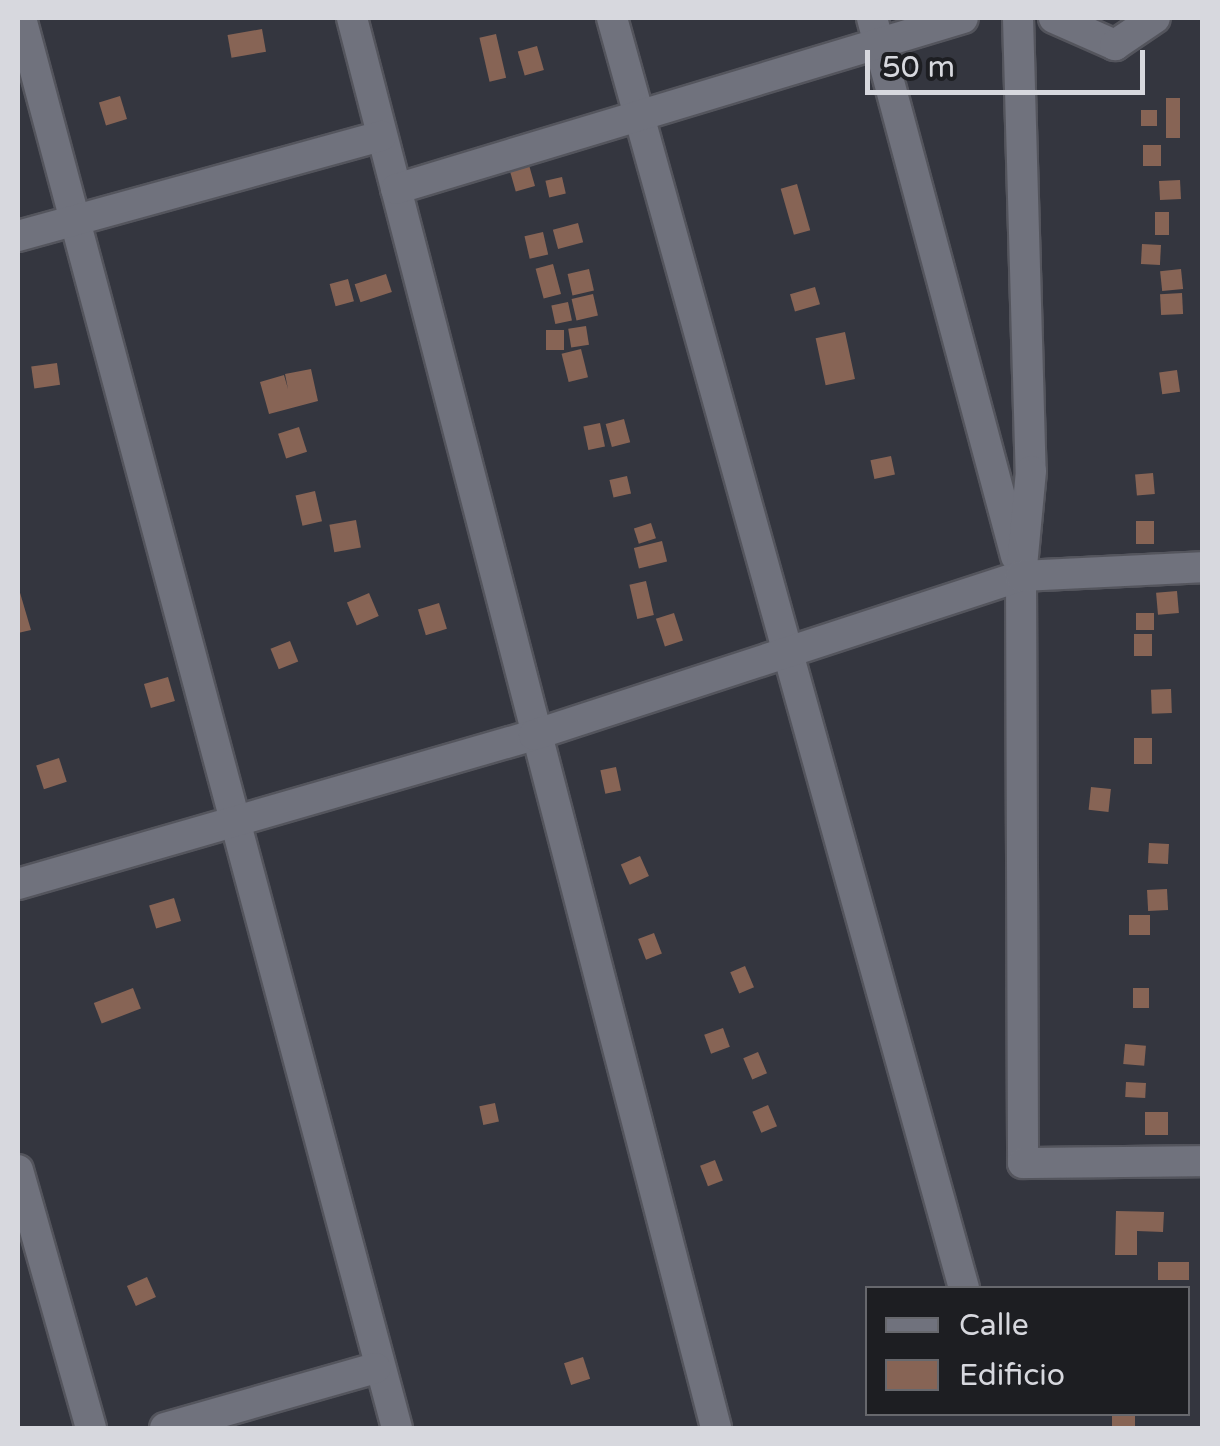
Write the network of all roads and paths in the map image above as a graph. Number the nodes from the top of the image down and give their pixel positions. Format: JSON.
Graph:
{"nodes":[{"id":1,"x":21,"y":18,"type":"edge"},
{"id":2,"x":352,"y":18,"type":"edge"},
{"id":3,"x":612,"y":18,"type":"edge"},
{"id":4,"x":963,"y":18,"type":"edge"},
{"id":5,"x":1018,"y":18,"type":"edge"},
{"id":6,"x":1054,"y":18,"type":"edge"},
{"id":7,"x":1154,"y":18,"type":"edge"},
{"id":8,"x":876,"y":30,"type":"edge"},
{"id":9,"x":639,"y":116,"type":"junction"},
{"id":10,"x":382,"y":136,"type":"junction"},
{"id":11,"x":396,"y":190,"type":"junction"},
{"id":12,"x":77,"y":220,"type":"junction"},
{"id":13,"x":18,"y":236,"type":"edge"},
{"id":14,"x":1202,"y":567,"type":"edge"},
{"id":15,"x":1021,"y":576,"type":"junction"},
{"id":16,"x":786,"y":654,"type":"junction"},
{"id":17,"x":534,"y":735,"type":"junction"},
{"id":18,"x":231,"y":823,"type":"junction"},
{"id":19,"x":18,"y":884,"type":"edge"},
{"id":20,"x":1202,"y":1161,"type":"edge"},
{"id":21,"x":18,"y":1170,"type":"edge"},
{"id":22,"x":963,"y":1286,"type":"edge"},
{"id":23,"x":376,"y":1368,"type":"junction"},
{"id":24,"x":91,"y":1428,"type":"edge"},
{"id":25,"x":164,"y":1428,"type":"edge"},
{"id":26,"x":397,"y":1428,"type":"edge"},
{"id":27,"x":716,"y":1428,"type":"edge"}],
"edges":[{"from":1,"to":12,"type":"street"},
{"from":2,"to":10,"type":"street"},
{"from":3,"to":9,"type":"street"},
{"from":4,"to":8,"type":"street"},
{"from":5,"to":15,"type":"street"},
{"from":6,"to":7,"type":"street"},
{"from":8,"to":9,"type":"street"},
{"from":8,"to":15,"type":"street"},
{"from":9,"to":11,"type":"street"},
{"from":9,"to":16,"type":"street"},
{"from":10,"to":11,"type":"street"},
{"from":10,"to":12,"type":"street"},
{"from":11,"to":17,"type":"street"},
{"from":12,"to":13,"type":"street"},
{"from":12,"to":18,"type":"street"},
{"from":14,"to":15,"type":"street"},
{"from":15,"to":16,"type":"street"},
{"from":15,"to":20,"type":"street"},
{"from":16,"to":17,"type":"street"},
{"from":16,"to":22,"type":"street"},
{"from":17,"to":18,"type":"street"},
{"from":17,"to":27,"type":"street"},
{"from":18,"to":19,"type":"street"},
{"from":18,"to":23,"type":"street"},
{"from":21,"to":24,"type":"street"},
{"from":23,"to":25,"type":"street"},
{"from":23,"to":26,"type":"street"}]}
